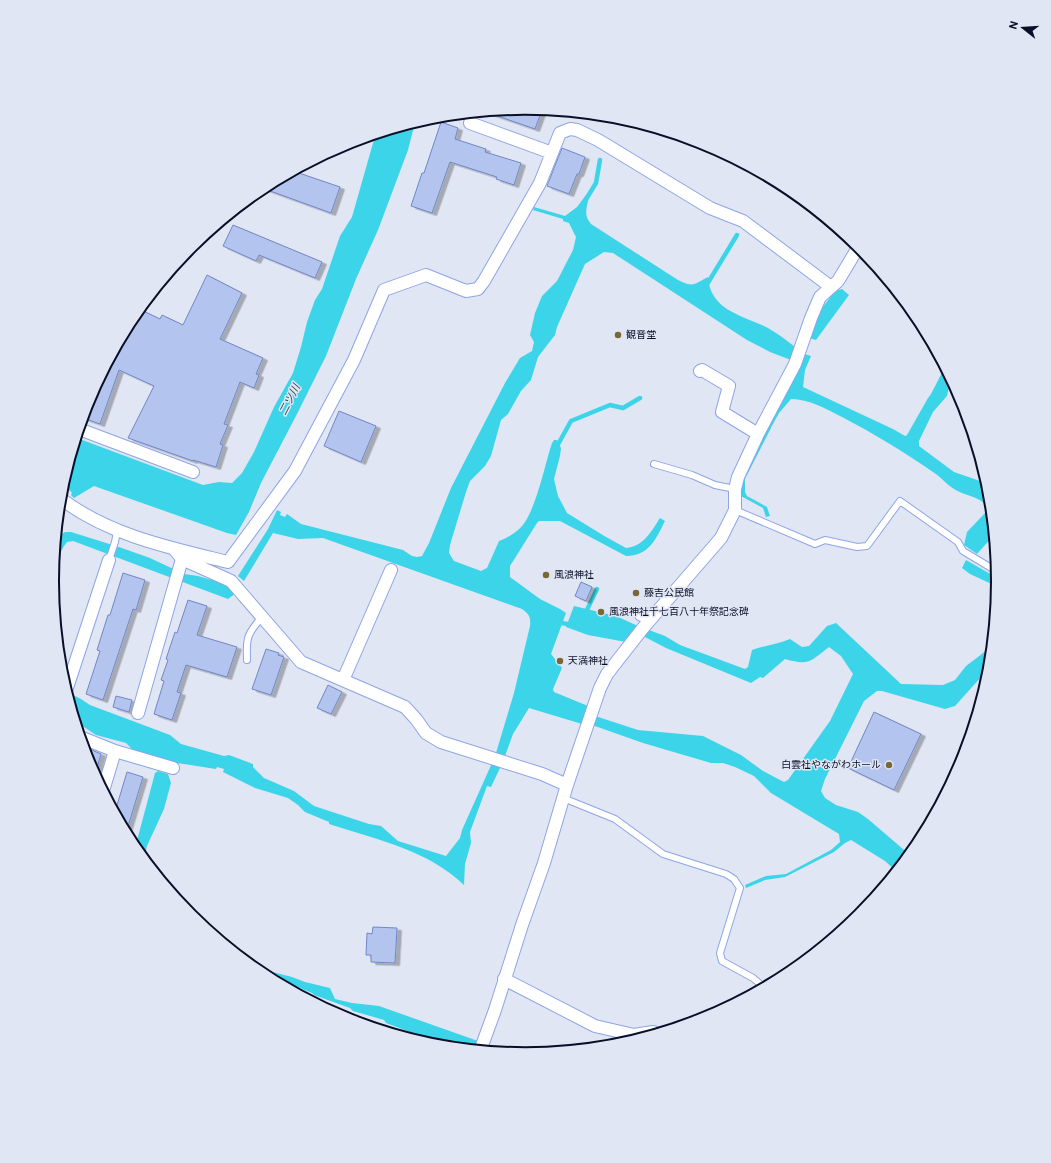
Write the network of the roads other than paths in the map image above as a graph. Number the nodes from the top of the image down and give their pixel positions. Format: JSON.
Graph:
{"nodes":[{"id":1,"x":470,"y":123,"type":"dead end"},
{"id":2,"x":552,"y":153,"type":"junction"},
{"id":3,"x":855,"y":252,"type":"edge"},
{"id":4,"x":831,"y":288,"type":"junction"},
{"id":5,"x":700,"y":371,"type":"dead end"},
{"id":6,"x":84,"y":431,"type":"edge"},
{"id":7,"x":758,"y":434,"type":"junction"},
{"id":8,"x":654,"y":464,"type":"dead end"},
{"id":9,"x":193,"y":472,"type":"dead end"},
{"id":10,"x":735,"y":489,"type":"junction"},
{"id":11,"x":66,"y":503,"type":"edge"},
{"id":12,"x":736,"y":510,"type":"junction"},
{"id":13,"x":116,"y":536,"type":"junction"},
{"id":14,"x":173,"y":549,"type":"junction"},
{"id":15,"x":109,"y":560,"type":"joint"},
{"id":16,"x":181,"y":563,"type":"junction"},
{"id":17,"x":992,"y":568,"type":"edge"},
{"id":18,"x":391,"y":570,"type":"dead end"},
{"id":19,"x":262,"y":617,"type":"junction"},
{"id":20,"x":247,"y":660,"type":"dead end"},
{"id":21,"x":70,"y":680,"type":"edge"},
{"id":22,"x":343,"y":680,"type":"junction"},
{"id":23,"x":138,"y":713,"type":"dead end"},
{"id":24,"x":87,"y":740,"type":"edge"},
{"id":25,"x":116,"y":751,"type":"junction"},
{"id":26,"x":172,"y":768,"type":"dead end"},
{"id":27,"x":105,"y":784,"type":"edge"},
{"id":28,"x":567,"y":785,"type":"junction"},
{"id":29,"x":563,"y":798,"type":"junction"},
{"id":30,"x":504,"y":979,"type":"junction"},
{"id":31,"x":761,"y":985,"type":"edge"},
{"id":32,"x":634,"y":1035,"type":"edge"},
{"id":33,"x":482,"y":1046,"type":"edge"}],
"edges":[{"from":1,"to":2,"type":"street"},
{"from":2,"to":4,"type":"street"},
{"from":2,"to":14,"type":"street"},
{"from":3,"to":4,"type":"street"},
{"from":4,"to":7,"type":"street"},
{"from":5,"to":7,"type":"street"},
{"from":6,"to":9,"type":"street"},
{"from":7,"to":10,"type":"street"},
{"from":8,"to":10,"type":"lane"},
{"from":10,"to":12,"type":"street"},
{"from":11,"to":13,"type":"street"},
{"from":12,"to":17,"type":"lane"},
{"from":12,"to":28,"type":"street"},
{"from":13,"to":14,"type":"street"},
{"from":13,"to":15,"type":"lane"},
{"from":14,"to":16,"type":"street"},
{"from":15,"to":21,"type":"street"},
{"from":16,"to":19,"type":"street"},
{"from":16,"to":23,"type":"street"},
{"from":18,"to":22,"type":"street"},
{"from":19,"to":20,"type":"lane"},
{"from":19,"to":22,"type":"street"},
{"from":22,"to":28,"type":"street"},
{"from":24,"to":25,"type":"street"},
{"from":25,"to":26,"type":"street"},
{"from":25,"to":27,"type":"street"},
{"from":28,"to":29,"type":"street"},
{"from":29,"to":30,"type":"street"},
{"from":29,"to":31,"type":"lane"},
{"from":30,"to":32,"type":"street"},
{"from":30,"to":33,"type":"street"}]}
